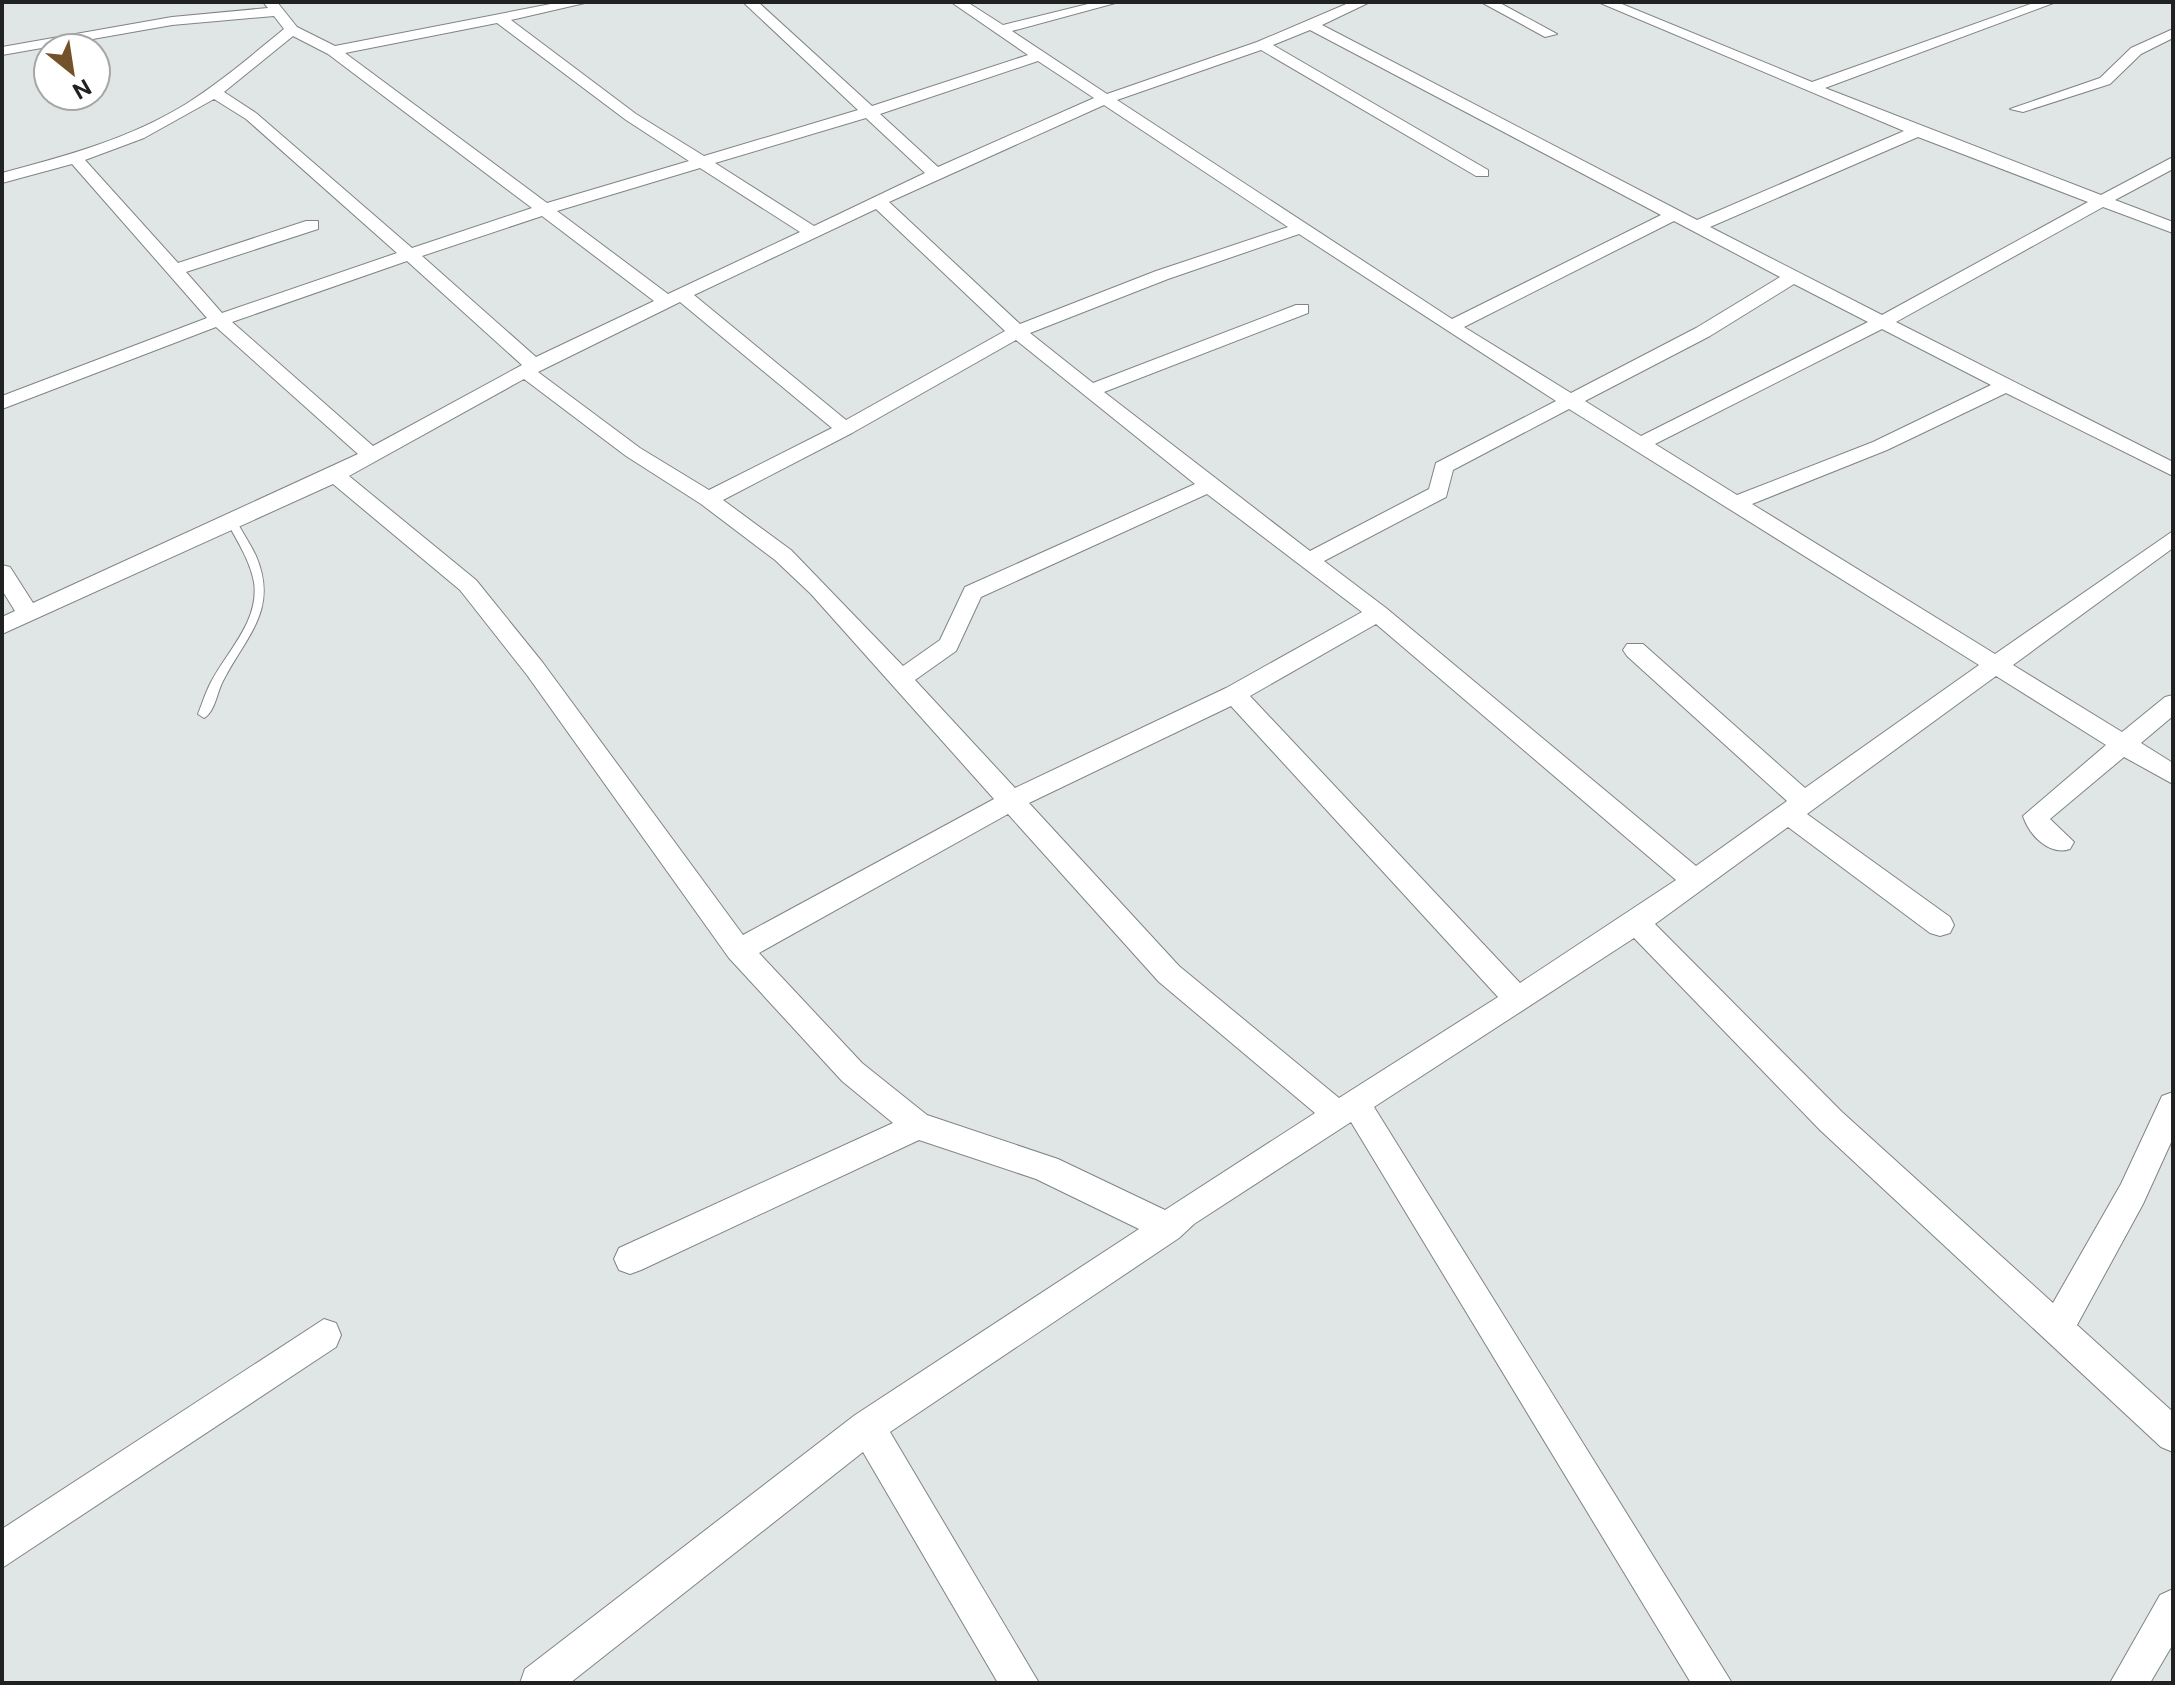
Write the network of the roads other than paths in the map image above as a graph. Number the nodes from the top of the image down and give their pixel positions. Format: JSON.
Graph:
{"nodes":[{"id":1,"x":582,"y":2,"type":"edge"},
{"id":2,"x":750,"y":2,"type":"edge"},
{"id":3,"x":958,"y":2,"type":"edge"},
{"id":4,"x":1112,"y":2,"type":"edge"},
{"id":5,"x":1363,"y":2,"type":"edge"},
{"id":6,"x":1488,"y":2,"type":"edge"},
{"id":7,"x":1605,"y":2,"type":"edge"},
{"id":8,"x":2049,"y":2,"type":"edge"},
{"id":9,"x":275,"y":6,"type":"edge"},
{"id":10,"x":499,"y":18,"type":"junction"},
{"id":11,"x":1308,"y":23,"type":"junction"},
{"id":12,"x":292,"y":30,"type":"junction"},
{"id":13,"x":1000,"y":30,"type":"junction"},
{"id":14,"x":2173,"y":33,"type":"edge"},
{"id":15,"x":1550,"y":34,"type":"dead end"},
{"id":16,"x":1262,"y":45,"type":"junction"},
{"id":17,"x":2,"y":51,"type":"edge"},
{"id":18,"x":333,"y":51,"type":"junction"},
{"id":19,"x":1038,"y":56,"type":"junction"},
{"id":20,"x":1810,"y":88,"type":"junction"},
{"id":21,"x":214,"y":93,"type":"junction"},
{"id":22,"x":1103,"y":100,"type":"junction"},
{"id":23,"x":2018,"y":109,"type":"dead end"},
{"id":24,"x":869,"y":112,"type":"junction"},
{"id":25,"x":1917,"y":131,"type":"junction"},
{"id":26,"x":77,"y":160,"type":"junction"},
{"id":27,"x":704,"y":162,"type":"junction"},
{"id":28,"x":2173,"y":162,"type":"edge"},
{"id":29,"x":1482,"y":173,"type":"dead end"},
{"id":30,"x":936,"y":174,"type":"junction"},
{"id":31,"x":2,"y":178,"type":"edge"},
{"id":32,"x":878,"y":201,"type":"junction"},
{"id":33,"x":2100,"y":203,"type":"junction"},
{"id":34,"x":546,"y":209,"type":"junction"},
{"id":35,"x":1675,"y":214,"type":"junction"},
{"id":36,"x":312,"y":225,"type":"dead end"},
{"id":37,"x":1697,"y":226,"type":"junction"},
{"id":38,"x":2173,"y":228,"type":"edge"},
{"id":39,"x":1298,"y":229,"type":"junction"},
{"id":40,"x":812,"y":232,"type":"junction"},
{"id":41,"x":408,"y":255,"type":"junction"},
{"id":42,"x":174,"y":270,"type":"junction"},
{"id":43,"x":1793,"y":277,"type":"junction"},
{"id":44,"x":674,"y":298,"type":"junction"},
{"id":45,"x":1302,"y":309,"type":"dead end"},
{"id":46,"x":219,"y":320,"type":"junction"},
{"id":47,"x":1882,"y":322,"type":"junction"},
{"id":48,"x":1451,"y":327,"type":"junction"},
{"id":49,"x":1017,"y":332,"type":"junction"},
{"id":50,"x":530,"y":368,"type":"junction"},
{"id":51,"x":2008,"y":384,"type":"junction"},
{"id":52,"x":1092,"y":390,"type":"junction"},
{"id":53,"x":1570,"y":400,"type":"junction"},
{"id":54,"x":2,"y":403,"type":"edge"},
{"id":55,"x":845,"y":429,"type":"junction"},
{"id":56,"x":1640,"y":444,"type":"junction"},
{"id":57,"x":371,"y":455,"type":"junction"},
{"id":58,"x":2173,"y":470,"type":"edge"},
{"id":59,"x":335,"y":475,"type":"junction"},
{"id":60,"x":1209,"y":485,"type":"junction"},
{"id":61,"x":708,"y":499,"type":"junction"},
{"id":62,"x":1735,"y":503,"type":"junction"},
{"id":63,"x":233,"y":524,"type":"junction"},
{"id":64,"x":2173,"y":538,"type":"edge"},
{"id":65,"x":1310,"y":560,"type":"junction"},
{"id":66,"x":2,"y":572,"type":"edge"},
{"id":67,"x":28,"y":613,"type":"junction"},
{"id":68,"x":1378,"y":613,"type":"junction"},
{"id":69,"x":2,"y":626,"type":"edge"},
{"id":70,"x":1635,"y":650,"type":"dead end"},
{"id":71,"x":1997,"y":665,"type":"junction"},
{"id":72,"x":901,"y":678,"type":"junction"},
{"id":73,"x":1234,"y":694,"type":"junction"},
{"id":74,"x":2173,"y":703,"type":"edge"},
{"id":75,"x":204,"y":714,"type":"dead end"},
{"id":76,"x":2122,"y":743,"type":"junction"},
{"id":77,"x":2173,"y":775,"type":"edge"},
{"id":78,"x":1013,"y":800,"type":"junction"},
{"id":79,"x":1795,"y":806,"type":"junction"},
{"id":80,"x":2061,"y":842,"type":"dead end"},
{"id":81,"x":1693,"y":879,"type":"junction"},
{"id":82,"x":1636,"y":923,"type":"junction"},
{"id":83,"x":1940,"y":925,"type":"dead end"},
{"id":84,"x":739,"y":950,"type":"junction"},
{"id":85,"x":1516,"y":998,"type":"junction"},
{"id":86,"x":2173,"y":1105,"type":"edge"},
{"id":87,"x":1346,"y":1108,"type":"junction"},
{"id":88,"x":918,"y":1126,"type":"junction"},
{"id":89,"x":1168,"y":1228,"type":"junction"},
{"id":90,"x":630,"y":1259,"type":"dead end"},
{"id":91,"x":2057,"y":1329,"type":"junction"},
{"id":92,"x":324,"y":1335,"type":"dead end"},
{"id":93,"x":867,"y":1427,"type":"junction"},
{"id":94,"x":2173,"y":1435,"type":"edge"},
{"id":95,"x":2,"y":1550,"type":"edge"},
{"id":96,"x":2173,"y":1608,"type":"edge"},
{"id":97,"x":539,"y":1683,"type":"edge"},
{"id":98,"x":1020,"y":1683,"type":"edge"},
{"id":99,"x":1713,"y":1683,"type":"edge"},
{"id":100,"x":2129,"y":1683,"type":"edge"}],
"edges":[{"from":1,"to":10,"type":"street"},
{"from":2,"to":24,"type":"street"},
{"from":3,"to":13,"type":"street"},
{"from":4,"to":13,"type":"street"},
{"from":5,"to":11,"type":"street"},
{"from":6,"to":15,"type":"street"},
{"from":7,"to":20,"type":"street"},
{"from":8,"to":20,"type":"street"},
{"from":9,"to":12,"type":"street"},
{"from":9,"to":17,"type":"street"},
{"from":10,"to":18,"type":"street"},
{"from":10,"to":27,"type":"street"},
{"from":11,"to":16,"type":"street"},
{"from":11,"to":35,"type":"street"},
{"from":12,"to":18,"type":"street"},
{"from":12,"to":21,"type":"street"},
{"from":13,"to":19,"type":"street"},
{"from":14,"to":23,"type":"street"},
{"from":16,"to":22,"type":"street"},
{"from":16,"to":29,"type":"street"},
{"from":18,"to":34,"type":"street"},
{"from":19,"to":22,"type":"street"},
{"from":19,"to":24,"type":"street"},
{"from":20,"to":25,"type":"street"},
{"from":21,"to":26,"type":"street"},
{"from":21,"to":41,"type":"street"},
{"from":22,"to":30,"type":"street"},
{"from":22,"to":39,"type":"street"},
{"from":24,"to":27,"type":"street"},
{"from":24,"to":30,"type":"street"},
{"from":25,"to":33,"type":"street"},
{"from":25,"to":37,"type":"street"},
{"from":26,"to":31,"type":"street"},
{"from":26,"to":42,"type":"street"},
{"from":27,"to":34,"type":"street"},
{"from":27,"to":40,"type":"street"},
{"from":28,"to":33,"type":"street"},
{"from":30,"to":32,"type":"street"},
{"from":32,"to":40,"type":"street"},
{"from":32,"to":49,"type":"street"},
{"from":33,"to":38,"type":"street"},
{"from":33,"to":47,"type":"street"},
{"from":34,"to":41,"type":"street"},
{"from":34,"to":44,"type":"street"},
{"from":35,"to":37,"type":"street"},
{"from":35,"to":48,"type":"street"},
{"from":36,"to":42,"type":"street"},
{"from":37,"to":43,"type":"street"},
{"from":39,"to":48,"type":"street"},
{"from":39,"to":49,"type":"street"},
{"from":40,"to":44,"type":"street"},
{"from":41,"to":46,"type":"street"},
{"from":41,"to":50,"type":"street"},
{"from":42,"to":46,"type":"street"},
{"from":43,"to":47,"type":"street"},
{"from":43,"to":53,"type":"street"},
{"from":44,"to":50,"type":"street"},
{"from":44,"to":55,"type":"street"},
{"from":45,"to":52,"type":"street"},
{"from":46,"to":54,"type":"street"},
{"from":46,"to":57,"type":"street"},
{"from":47,"to":51,"type":"street"},
{"from":47,"to":56,"type":"street"},
{"from":48,"to":53,"type":"street"},
{"from":49,"to":52,"type":"street"},
{"from":49,"to":55,"type":"street"},
{"from":50,"to":57,"type":"street"},
{"from":50,"to":61,"type":"street"},
{"from":51,"to":58,"type":"street"},
{"from":51,"to":62,"type":"street"},
{"from":52,"to":60,"type":"street"},
{"from":53,"to":56,"type":"street"},
{"from":53,"to":65,"type":"street"},
{"from":55,"to":61,"type":"street"},
{"from":56,"to":62,"type":"street"},
{"from":57,"to":59,"type":"street"},
{"from":59,"to":63,"type":"street"},
{"from":59,"to":84,"type":"street"},
{"from":60,"to":65,"type":"street"},
{"from":60,"to":72,"type":"street"},
{"from":61,"to":72,"type":"street"},
{"from":62,"to":71,"type":"street"},
{"from":63,"to":67,"type":"street"},
{"from":63,"to":75,"type":"lane"},
{"from":64,"to":71,"type":"street"},
{"from":65,"to":68,"type":"street"},
{"from":66,"to":67,"type":"street"},
{"from":67,"to":69,"type":"street"},
{"from":68,"to":73,"type":"street"},
{"from":68,"to":81,"type":"street"},
{"from":70,"to":79,"type":"street"},
{"from":71,"to":76,"type":"street"},
{"from":71,"to":79,"type":"street"},
{"from":72,"to":78,"type":"street"},
{"from":73,"to":78,"type":"street"},
{"from":73,"to":85,"type":"street"},
{"from":74,"to":76,"type":"street"},
{"from":76,"to":77,"type":"street"},
{"from":76,"to":80,"type":"street"},
{"from":78,"to":84,"type":"street"},
{"from":78,"to":87,"type":"street"},
{"from":79,"to":81,"type":"street"},
{"from":79,"to":83,"type":"street"},
{"from":81,"to":82,"type":"street"},
{"from":82,"to":85,"type":"street"},
{"from":82,"to":91,"type":"street"},
{"from":84,"to":88,"type":"street"},
{"from":85,"to":87,"type":"street"},
{"from":86,"to":91,"type":"street"},
{"from":87,"to":89,"type":"street"},
{"from":87,"to":99,"type":"street"},
{"from":88,"to":89,"type":"street"},
{"from":88,"to":90,"type":"street"},
{"from":89,"to":93,"type":"street"},
{"from":91,"to":94,"type":"street"},
{"from":92,"to":95,"type":"street"},
{"from":93,"to":97,"type":"street"},
{"from":93,"to":98,"type":"street"},
{"from":96,"to":100,"type":"street"}]}
